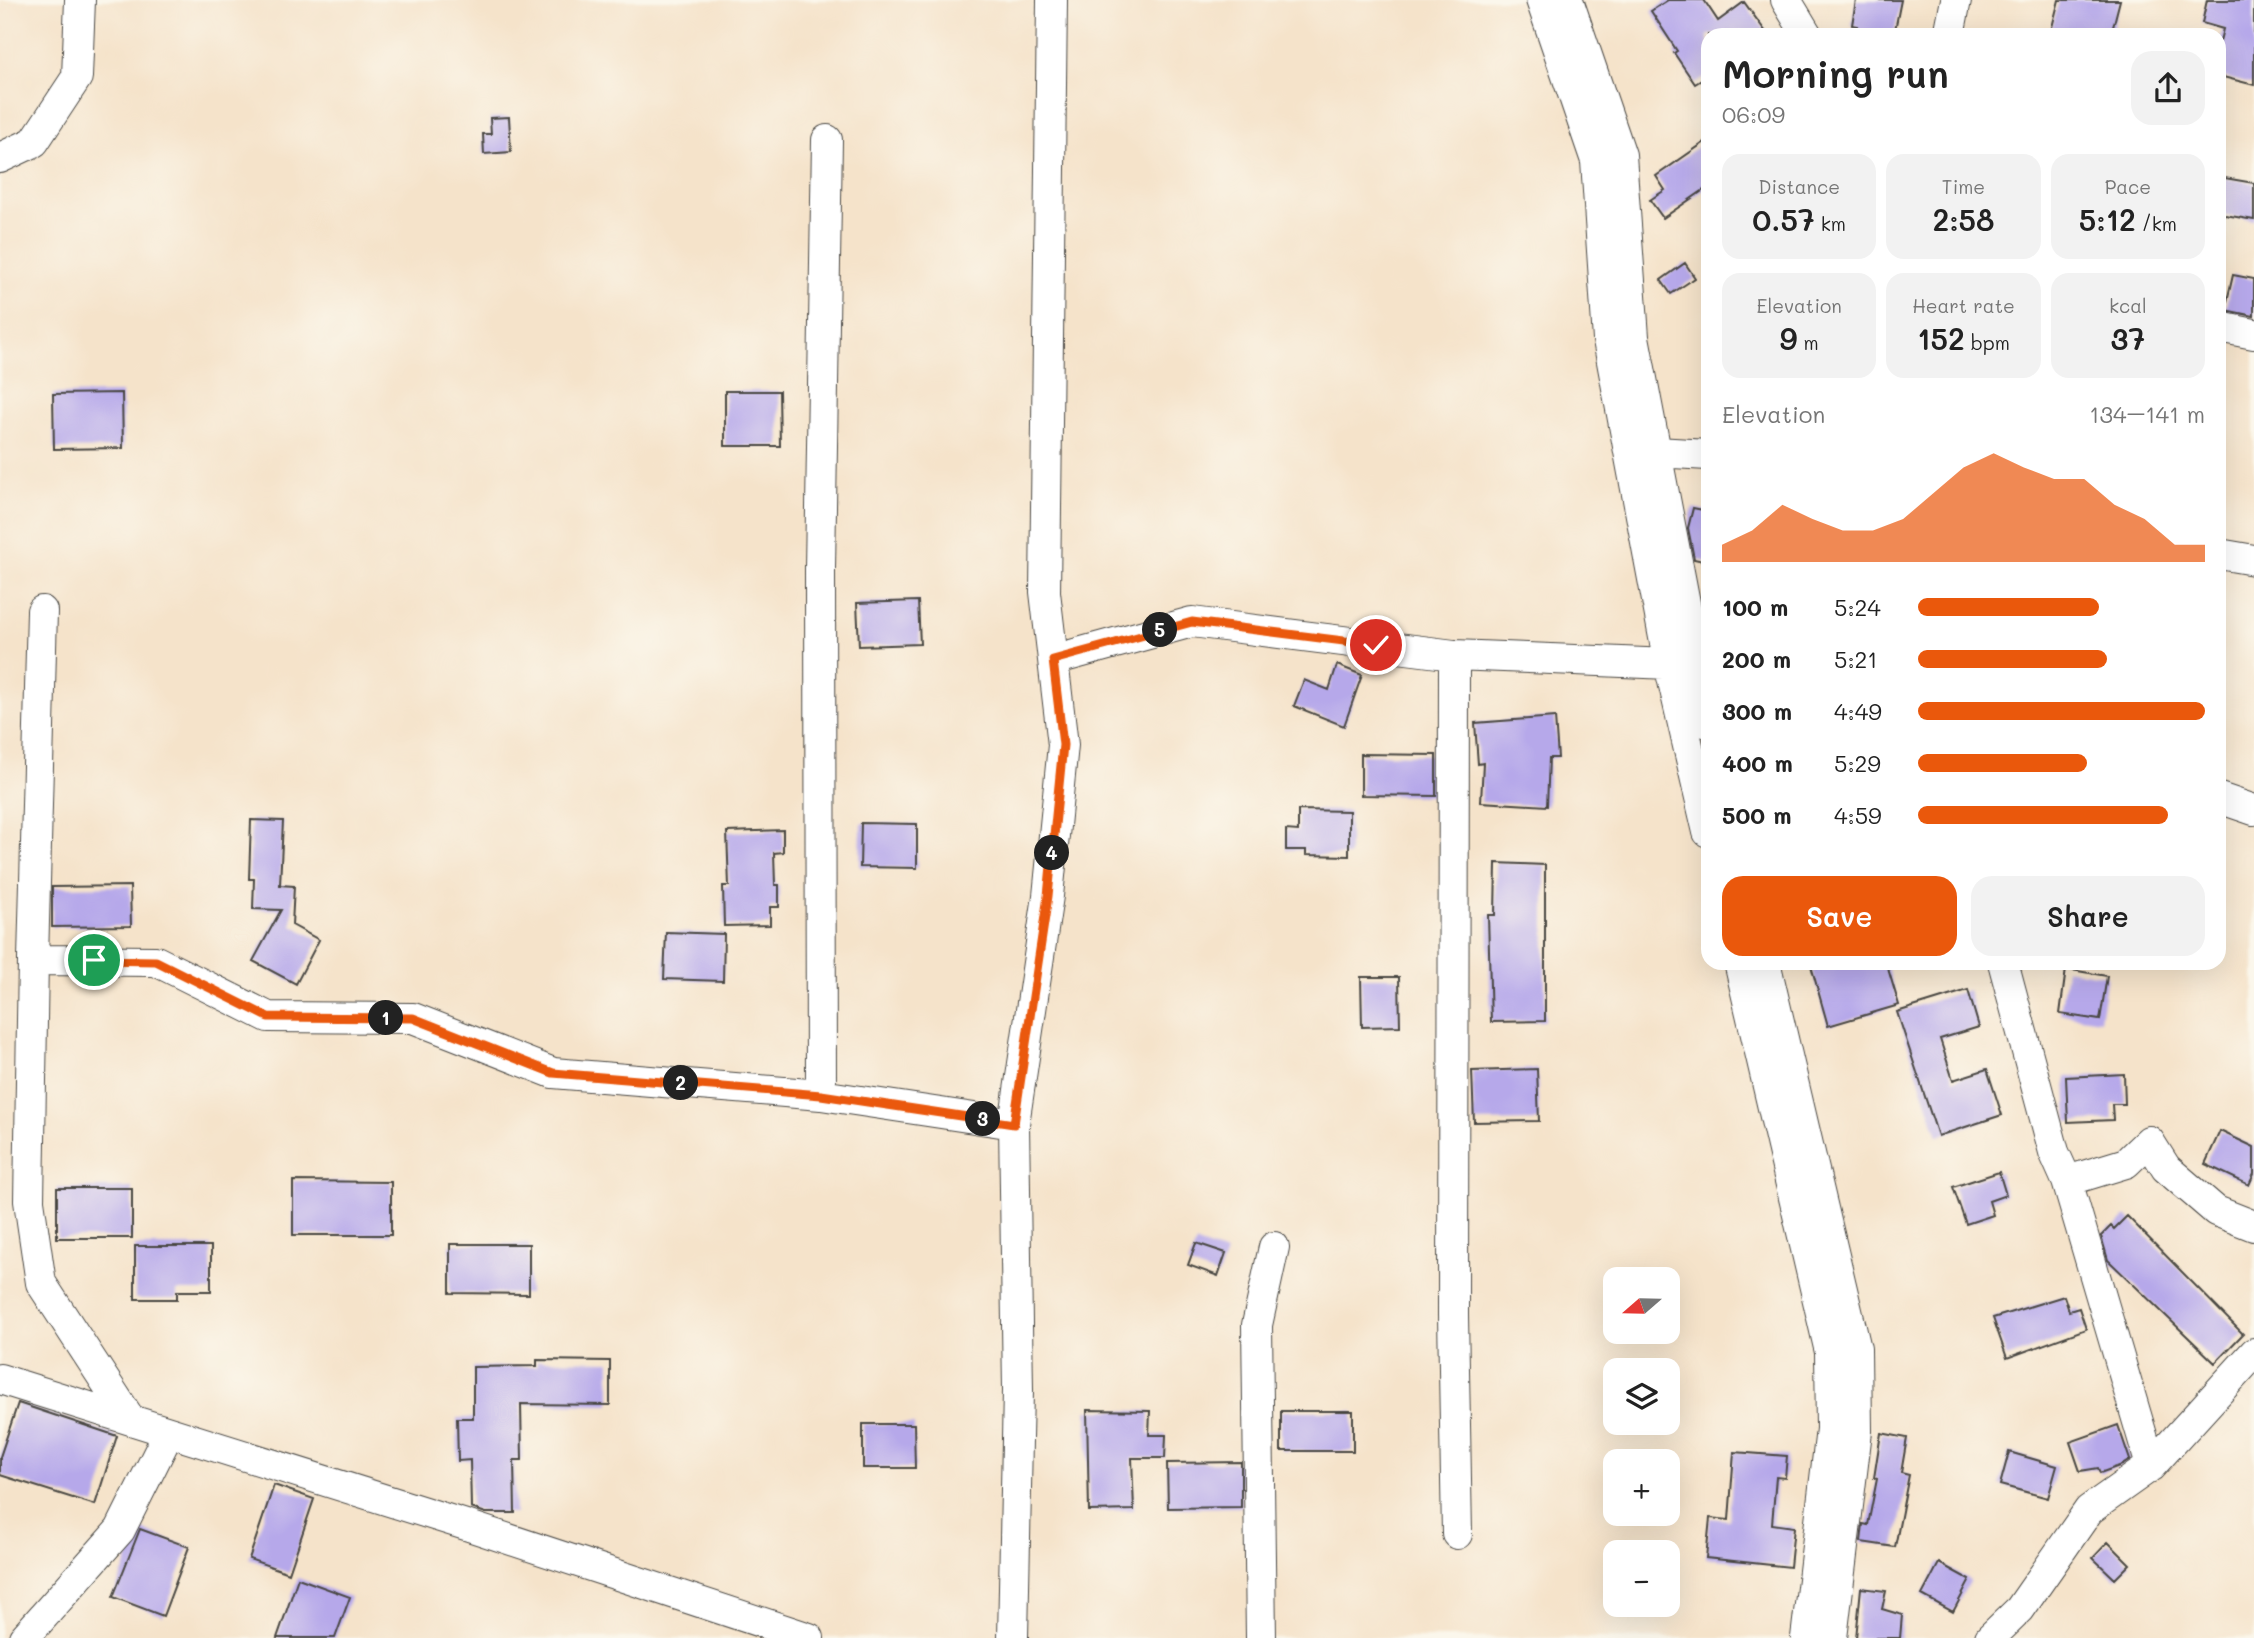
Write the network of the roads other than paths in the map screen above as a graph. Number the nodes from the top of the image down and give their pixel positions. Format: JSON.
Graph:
{"nodes":[{"id":1,"x":80,"y":0,"type":"edge"},
{"id":2,"x":1052,"y":0,"type":"edge"},
{"id":3,"x":1541,"y":0,"type":"edge"},
{"id":4,"x":1568,"y":0,"type":"edge"},
{"id":5,"x":1786,"y":0,"type":"edge"},
{"id":6,"x":1956,"y":0,"type":"edge"},
{"id":7,"x":1803,"y":28,"type":"edge"},
{"id":8,"x":1950,"y":28,"type":"edge"},
{"id":9,"x":827,"y":140,"type":"dead end"},
{"id":10,"x":0,"y":158,"type":"edge"},
{"id":11,"x":2226,"y":328,"type":"edge"},
{"id":12,"x":2254,"y":334,"type":"edge"},
{"id":13,"x":1656,"y":452,"type":"junction"},
{"id":14,"x":1701,"y":455,"type":"edge"},
{"id":15,"x":2226,"y":555,"type":"edge"},
{"id":16,"x":2254,"y":560,"type":"edge"},
{"id":17,"x":43,"y":611,"type":"dead end"},
{"id":18,"x":1454,"y":655,"type":"junction"},
{"id":19,"x":1053,"y":660,"type":"junction"},
{"id":20,"x":1668,"y":664,"type":"junction"},
{"id":21,"x":1701,"y":687,"type":"edge"},
{"id":22,"x":2226,"y":800,"type":"edge"},
{"id":23,"x":1701,"y":803,"type":"edge"},
{"id":24,"x":2254,"y":810,"type":"edge"},
{"id":25,"x":33,"y":960,"type":"junction"},
{"id":26,"x":1741,"y":970,"type":"edge"},
{"id":27,"x":1767,"y":970,"type":"edge"},
{"id":28,"x":2005,"y":970,"type":"edge"},
{"id":29,"x":821,"y":1095,"type":"junction"},
{"id":30,"x":1014,"y":1124,"type":"junction"},
{"id":31,"x":2067,"y":1181,"type":"junction"},
{"id":32,"x":2254,"y":1226,"type":"edge"},
{"id":33,"x":1275,"y":1247,"type":"dead end"},
{"id":34,"x":2254,"y":1353,"type":"edge"},
{"id":35,"x":0,"y":1379,"type":"edge"},
{"id":36,"x":130,"y":1419,"type":"junction"},
{"id":37,"x":169,"y":1432,"type":"junction"},
{"id":38,"x":2151,"y":1466,"type":"junction"},
{"id":39,"x":1457,"y":1534,"type":"dead end"},
{"id":40,"x":24,"y":1638,"type":"edge"},
{"id":41,"x":808,"y":1638,"type":"edge"},
{"id":42,"x":1013,"y":1638,"type":"edge"},
{"id":43,"x":1261,"y":1638,"type":"edge"},
{"id":44,"x":1807,"y":1638,"type":"edge"},
{"id":45,"x":1832,"y":1638,"type":"edge"},
{"id":46,"x":1990,"y":1638,"type":"edge"}],
"edges":[{"from":1,"to":10,"type":"street"},
{"from":2,"to":19,"type":"street"},
{"from":3,"to":20,"type":"street"},
{"from":4,"to":13,"type":"street"},
{"from":5,"to":7,"type":"street"},
{"from":6,"to":8,"type":"street"},
{"from":9,"to":29,"type":"street"},
{"from":11,"to":12,"type":"street"},
{"from":13,"to":14,"type":"street"},
{"from":13,"to":21,"type":"street"},
{"from":15,"to":16,"type":"street"},
{"from":17,"to":25,"type":"street"},
{"from":18,"to":19,"type":"street"},
{"from":18,"to":20,"type":"street"},
{"from":18,"to":39,"type":"street"},
{"from":19,"to":30,"type":"street"},
{"from":20,"to":23,"type":"street"},
{"from":22,"to":24,"type":"street"},
{"from":25,"to":29,"type":"street"},
{"from":25,"to":36,"type":"street"},
{"from":26,"to":44,"type":"street"},
{"from":27,"to":45,"type":"street"},
{"from":28,"to":31,"type":"street"},
{"from":29,"to":30,"type":"street"},
{"from":30,"to":42,"type":"street"},
{"from":31,"to":32,"type":"street"},
{"from":31,"to":38,"type":"street"},
{"from":33,"to":43,"type":"street"},
{"from":34,"to":38,"type":"street"},
{"from":35,"to":36,"type":"street"},
{"from":36,"to":37,"type":"street"},
{"from":37,"to":40,"type":"street"},
{"from":37,"to":41,"type":"street"},
{"from":38,"to":46,"type":"street"}]}
